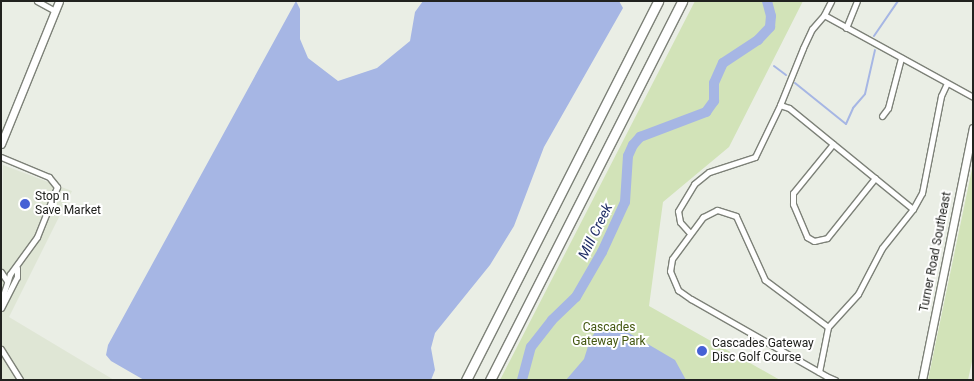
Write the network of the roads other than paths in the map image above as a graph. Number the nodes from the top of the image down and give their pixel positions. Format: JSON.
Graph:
{"nodes":[{"id":1,"x":37,"y":1,"type":"edge"},
{"id":2,"x":59,"y":1,"type":"edge"},
{"id":3,"x":658,"y":1,"type":"edge"},
{"id":4,"x":682,"y":1,"type":"edge"},
{"id":5,"x":831,"y":1,"type":"edge"},
{"id":6,"x":857,"y":1,"type":"edge"},
{"id":7,"x":55,"y":11,"type":"junction"},
{"id":8,"x":824,"y":15,"type":"junction"},
{"id":9,"x":846,"y":28,"type":"junction"},
{"id":10,"x":901,"y":58,"type":"junction"},
{"id":11,"x":947,"y":83,"type":"junction"},
{"id":12,"x":973,"y":97,"type":"edge"},
{"id":13,"x":780,"y":105,"type":"junction"},
{"id":14,"x":882,"y":116,"type":"dead end"},
{"id":15,"x":973,"y":128,"type":"edge"},
{"id":16,"x":1,"y":144,"type":"edge"},
{"id":17,"x":832,"y":144,"type":"junction"},
{"id":18,"x":1,"y":157,"type":"edge"},
{"id":19,"x":875,"y":178,"type":"junction"},
{"id":20,"x":913,"y":209,"type":"junction"},
{"id":21,"x":689,"y":232,"type":"junction"},
{"id":22,"x":17,"y":268,"type":"junction"},
{"id":23,"x":1,"y":272,"type":"edge"},
{"id":24,"x":7,"y":281,"type":"junction"},
{"id":25,"x":1,"y":302,"type":"edge"},
{"id":26,"x":1,"y":308,"type":"edge"},
{"id":27,"x":828,"y":327,"type":"junction"},
{"id":28,"x":1,"y":348,"type":"edge"},
{"id":29,"x":819,"y":372,"type":"junction"},
{"id":30,"x":20,"y":380,"type":"edge"},
{"id":31,"x":466,"y":380,"type":"edge"},
{"id":32,"x":490,"y":380,"type":"edge"},
{"id":33,"x":835,"y":380,"type":"edge"},
{"id":34,"x":922,"y":380,"type":"edge"}],
"edges":[{"from":1,"to":7,"type":"street"},
{"from":2,"to":7,"type":"main road"},
{"from":3,"to":31,"type":"highway"},
{"from":4,"to":32,"type":"highway"},
{"from":5,"to":8,"type":"street"},
{"from":6,"to":9,"type":"street"},
{"from":7,"to":16,"type":"main road"},
{"from":8,"to":9,"type":"street"},
{"from":8,"to":13,"type":"street"},
{"from":9,"to":10,"type":"street"},
{"from":10,"to":11,"type":"street"},
{"from":10,"to":14,"type":"street"},
{"from":11,"to":12,"type":"street"},
{"from":11,"to":20,"type":"street"},
{"from":13,"to":17,"type":"street"},
{"from":13,"to":21,"type":"street"},
{"from":15,"to":34,"type":"main road","name":"Turner Road Southeast"},
{"from":17,"to":19,"type":"street"},
{"from":17,"to":19,"type":"street"},
{"from":18,"to":22,"type":"street"},
{"from":19,"to":20,"type":"street"},
{"from":20,"to":27,"type":"street"},
{"from":21,"to":27,"type":"street"},
{"from":21,"to":29,"type":"street"},
{"from":22,"to":24,"type":"street"},
{"from":22,"to":26,"type":"street"},
{"from":23,"to":24,"type":"street"},
{"from":24,"to":25,"type":"street"},
{"from":27,"to":29,"type":"street"},
{"from":28,"to":30,"type":"street"},
{"from":29,"to":33,"type":"street"}]}
